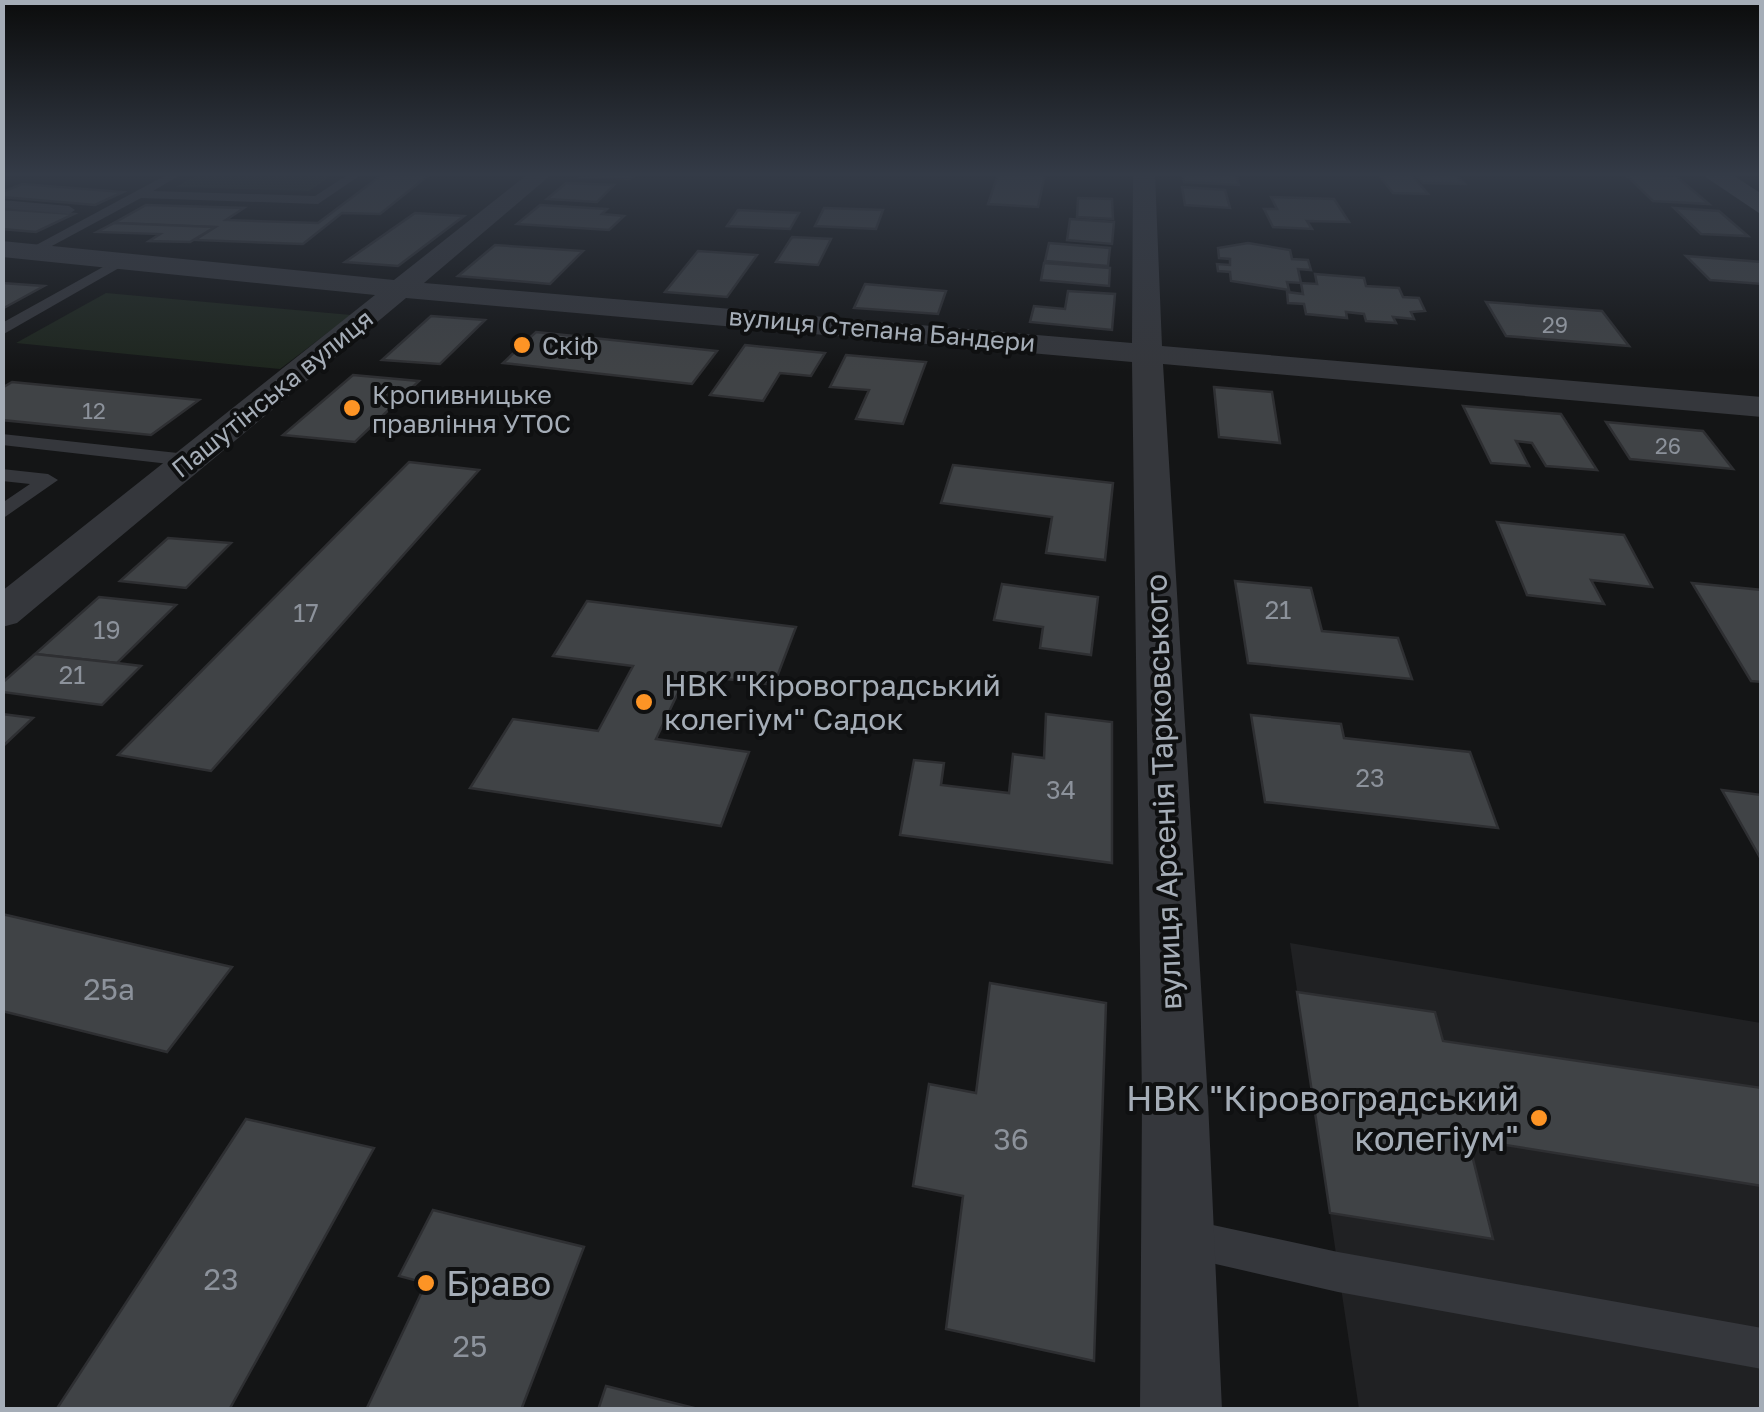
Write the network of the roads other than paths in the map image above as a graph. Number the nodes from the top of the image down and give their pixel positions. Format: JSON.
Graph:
{"nodes":[{"id":1,"x":461,"y":240,"type":"edge"},
{"id":2,"x":1145,"y":240,"type":"edge"},
{"id":3,"x":17,"y":250,"type":"edge"},
{"id":4,"x":126,"y":260,"type":"junction"},
{"id":5,"x":401,"y":289,"type":"junction"},
{"id":6,"x":2,"y":330,"type":"edge"},
{"id":7,"x":1146,"y":351,"type":"junction"},
{"id":8,"x":1762,"y":408,"type":"edge"},
{"id":9,"x":2,"y":439,"type":"edge"},
{"id":10,"x":187,"y":460,"type":"junction"},
{"id":11,"x":2,"y":476,"type":"edge"},
{"id":12,"x":2,"y":513,"type":"edge"},
{"id":13,"x":2,"y":613,"type":"edge"},
{"id":14,"x":1180,"y":1237,"type":"junction"},
{"id":15,"x":1762,"y":1349,"type":"edge"},
{"id":16,"x":1181,"y":1410,"type":"edge"}],
"edges":[{"from":1,"to":5,"type":"street","name":"Пашутінська вулиця"},
{"from":2,"to":7,"type":"street","name":"вулиця Арсенія Тарковського"},
{"from":3,"to":4,"type":"street","name":"вулиця Степана Бандери"},
{"from":4,"to":5,"type":"street","name":"вулиця Степана Бандери"},
{"from":4,"to":6,"type":"lane"},
{"from":5,"to":7,"type":"street","name":"вулиця Степана Бандери"},
{"from":5,"to":10,"type":"street","name":"Пашутінська вулиця"},
{"from":7,"to":8,"type":"street","name":"вулиця Степана Бандери"},
{"from":7,"to":14,"type":"street","name":"вулиця Арсенія Тарковського"},
{"from":9,"to":10,"type":"lane"},
{"from":10,"to":13,"type":"street","name":"Пашутінська вулиця"},
{"from":11,"to":12,"type":"lane"},
{"from":14,"to":15,"type":"lane"},
{"from":14,"to":16,"type":"street","name":"вулиця Арсенія Тарковського"}]}
